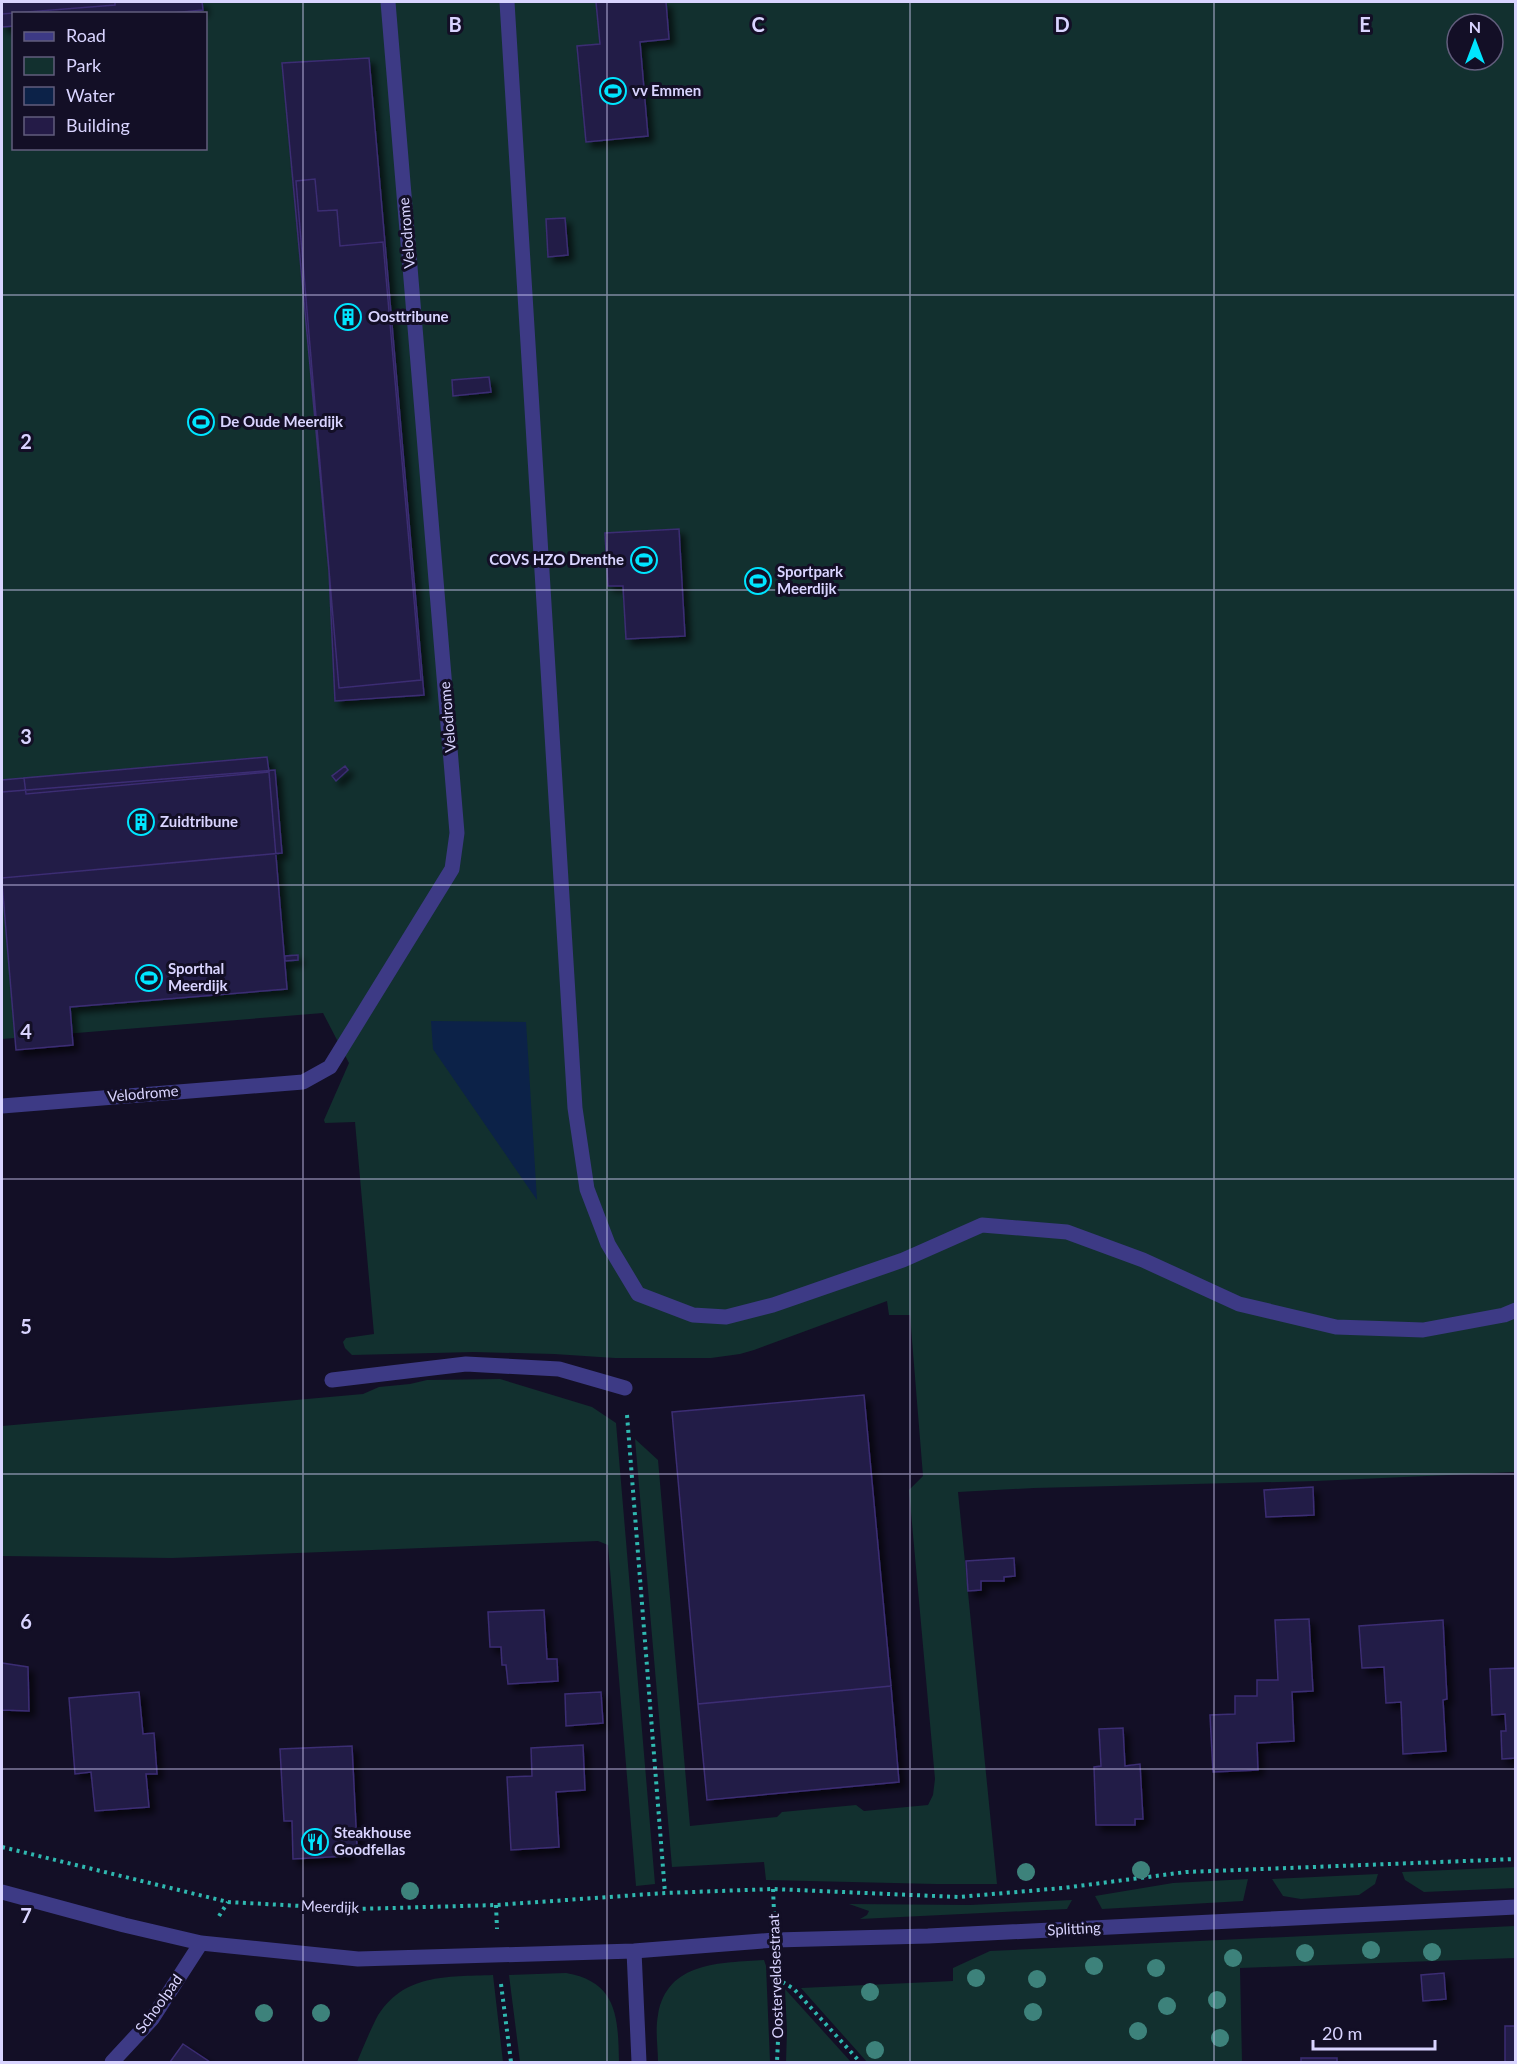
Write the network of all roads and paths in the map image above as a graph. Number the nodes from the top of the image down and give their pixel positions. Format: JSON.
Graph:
{"nodes":[{"id":1,"x":388,"y":2,"type":"edge"},
{"id":2,"x":507,"y":2,"type":"edge"},
{"id":3,"x":2,"y":1106,"type":"edge"},
{"id":4,"x":1515,"y":1310,"type":"edge"},
{"id":5,"x":333,"y":1380,"type":"dead end"},
{"id":6,"x":625,"y":1388,"type":"joint"},
{"id":7,"x":2,"y":1847,"type":"edge"},
{"id":8,"x":1515,"y":1859,"type":"edge"},
{"id":9,"x":773,"y":1889,"type":"junction"},
{"id":10,"x":2,"y":1892,"type":"edge"},
{"id":11,"x":664,"y":1893,"type":"junction"},
{"id":12,"x":1515,"y":1907,"type":"edge"},
{"id":13,"x":775,"y":1940,"type":"junction"},
{"id":14,"x":201,"y":1943,"type":"junction"},
{"id":15,"x":634,"y":1951,"type":"junction"},
{"id":16,"x":775,"y":1978,"type":"junction"},
{"id":17,"x":112,"y":2062,"type":"edge"},
{"id":18,"x":639,"y":2062,"type":"edge"},
{"id":19,"x":777,"y":2062,"type":"edge"},
{"id":20,"x":860,"y":2062,"type":"edge"}],
"edges":[{"from":1,"to":3,"type":"street","name":"Velodrome"},
{"from":2,"to":4,"type":"street"},
{"from":5,"to":6,"type":"street"},
{"from":6,"to":11,"type":"path"},
{"from":7,"to":11,"type":"path","name":"Meerdijk"},
{"from":8,"to":9,"type":"path"},
{"from":9,"to":11,"type":"path"},
{"from":9,"to":13,"type":"path","name":"Oosterveldsestraat"},
{"from":10,"to":14,"type":"street"},
{"from":12,"to":13,"type":"street","name":"Splitting"},
{"from":13,"to":15,"type":"street","name":"Splitting"},
{"from":13,"to":16,"type":"path","name":"Oosterveldsestraat"},
{"from":14,"to":15,"type":"street"},
{"from":14,"to":17,"type":"street","name":"Schoolpad"},
{"from":15,"to":18,"type":"street"},
{"from":16,"to":19,"type":"path","name":"Oosterveldsestraat"},
{"from":16,"to":20,"type":"path"}]}
